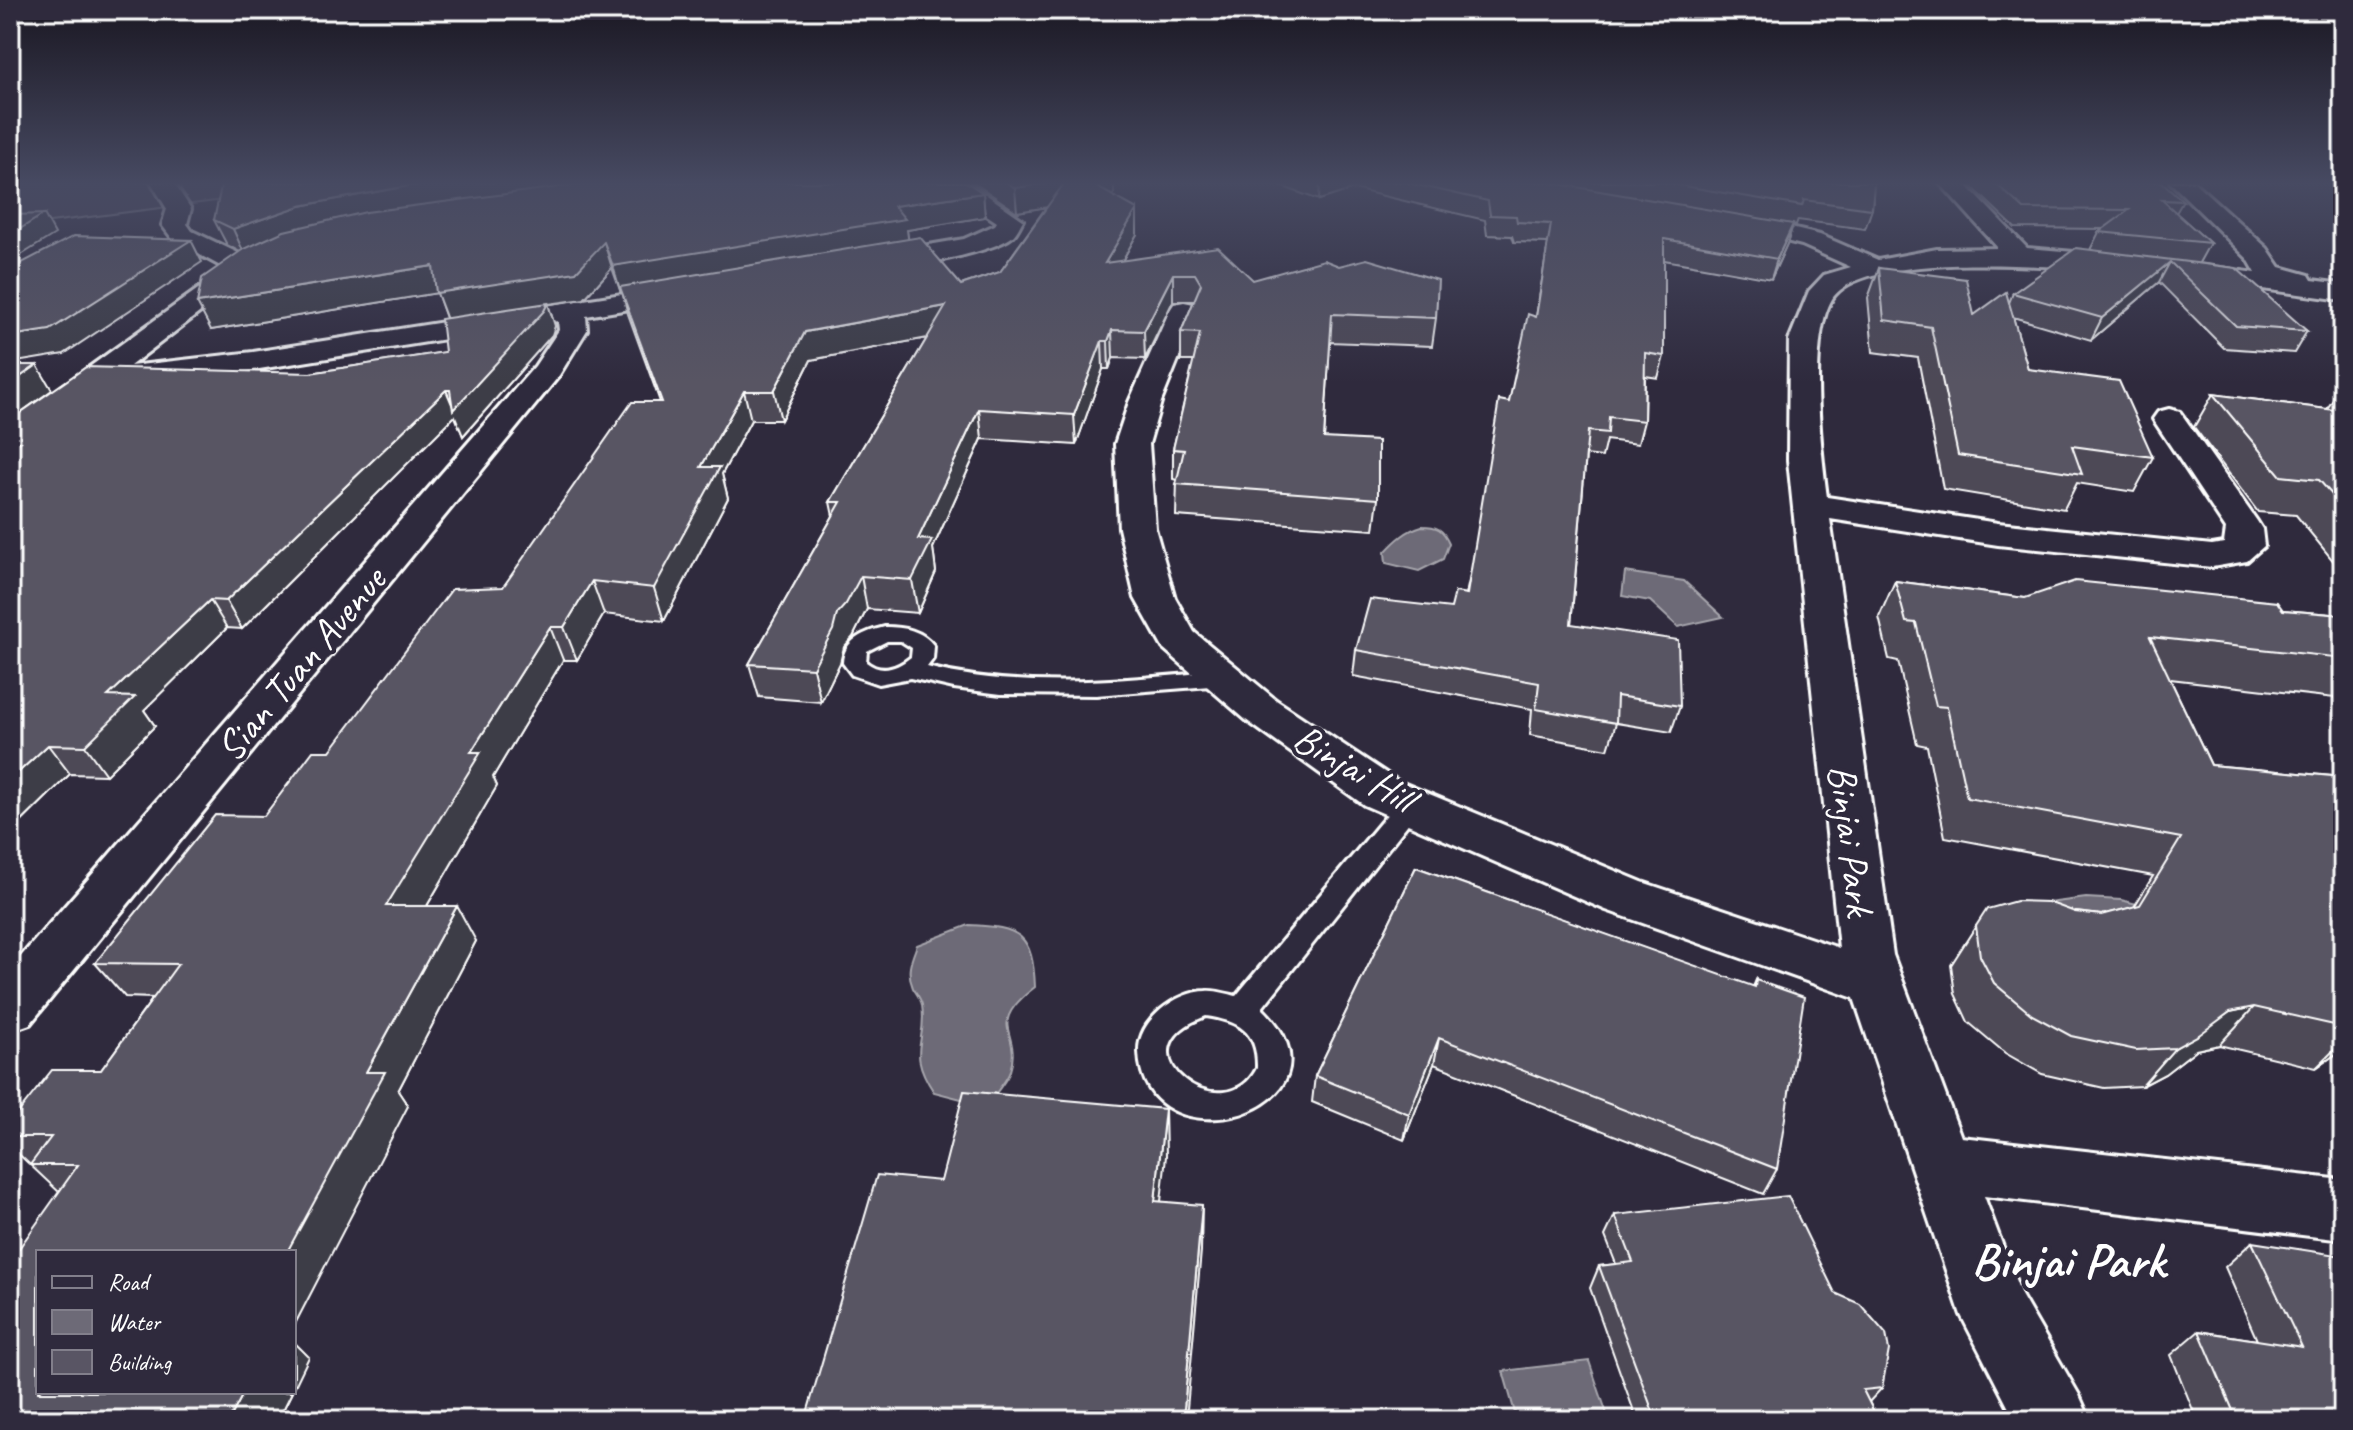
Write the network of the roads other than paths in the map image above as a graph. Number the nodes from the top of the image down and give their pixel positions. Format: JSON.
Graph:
{"nodes":[{"id":1,"x":207,"y":249,"type":"edge"},
{"id":2,"x":948,"y":249,"type":"edge"},
{"id":3,"x":1831,"y":249,"type":"edge"},
{"id":4,"x":2013,"y":249,"type":"edge"},
{"id":5,"x":2252,"y":249,"type":"edge"},
{"id":6,"x":272,"y":255,"type":"edge"},
{"id":7,"x":2019,"y":255,"type":"junction"},
{"id":8,"x":848,"y":265,"type":"edge"},
{"id":9,"x":244,"y":268,"type":"junction"},
{"id":10,"x":1875,"y":268,"type":"junction"},
{"id":11,"x":709,"y":288,"type":"edge"},
{"id":12,"x":2335,"y":294,"type":"edge"},
{"id":13,"x":1184,"y":310,"type":"dead end"},
{"id":14,"x":572,"y":311,"type":"junction"},
{"id":15,"x":95,"y":379,"type":"junction"},
{"id":16,"x":2169,"y":419,"type":"dead end"},
{"id":17,"x":10,"y":439,"type":"edge"},
{"id":18,"x":1810,"y":505,"type":"junction"},
{"id":19,"x":908,"y":670,"type":"dead end"},
{"id":20,"x":1223,"y":678,"type":"junction"},
{"id":21,"x":1409,"y":805,"type":"junction"},
{"id":22,"x":1876,"y":983,"type":"junction"},
{"id":23,"x":10,"y":1008,"type":"edge"},
{"id":24,"x":1243,"y":1010,"type":"dead end"},
{"id":25,"x":1943,"y":1163,"type":"junction"},
{"id":26,"x":2343,"y":1210,"type":"edge"},
{"id":27,"x":2054,"y":1420,"type":"edge"}],
"edges":[{"from":1,"to":9,"type":"street"},
{"from":2,"to":8,"type":"street"},
{"from":3,"to":10,"type":"street"},
{"from":4,"to":7,"type":"street"},
{"from":5,"to":12,"type":"street"},
{"from":6,"to":9,"type":"street"},
{"from":7,"to":10,"type":"street","name":"Binjai Park"},
{"from":7,"to":12,"type":"street","name":"Binjai Park"},
{"from":9,"to":15,"type":"street"},
{"from":10,"to":18,"type":"street","name":"Binjai Park"},
{"from":11,"to":14,"type":"street"},
{"from":13,"to":20,"type":"street","name":"Binjai Hill"},
{"from":14,"to":15,"type":"street"},
{"from":14,"to":23,"type":"street","name":"Sian Tuan Avenue"},
{"from":15,"to":17,"type":"street"},
{"from":16,"to":18,"type":"street"},
{"from":18,"to":22,"type":"street","name":"Binjai Park"},
{"from":19,"to":20,"type":"lane"},
{"from":20,"to":21,"type":"street","name":"Binjai Hill"},
{"from":21,"to":22,"type":"street","name":"Binjai Hill"},
{"from":21,"to":24,"type":"lane"},
{"from":22,"to":25,"type":"street","name":"Binjai Park"},
{"from":25,"to":26,"type":"street"},
{"from":25,"to":27,"type":"street","name":"Binjai Park"}]}
